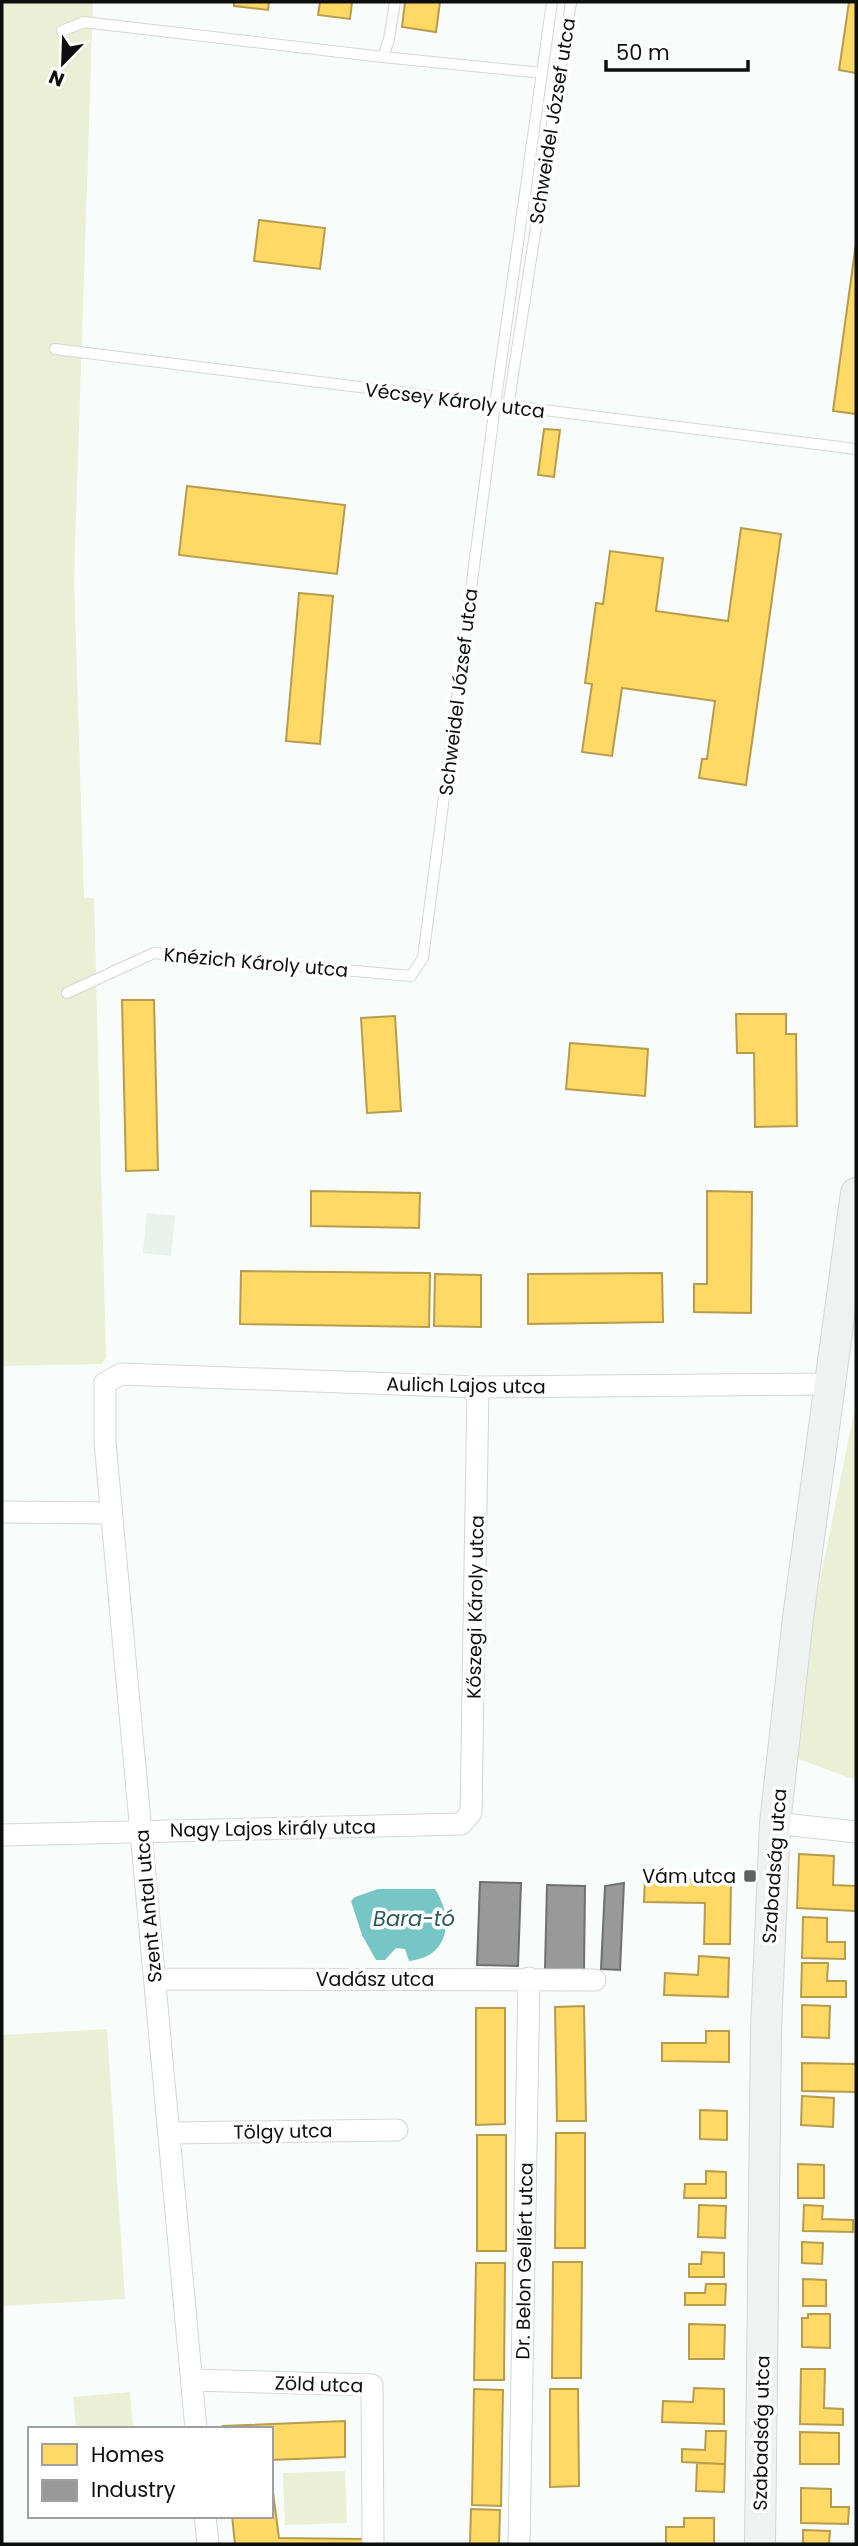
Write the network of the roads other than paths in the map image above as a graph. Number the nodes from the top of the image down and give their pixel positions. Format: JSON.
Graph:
{"nodes":[{"id":1,"x":395,"y":2,"type":"edge"},
{"id":2,"x":552,"y":2,"type":"edge"},
{"id":3,"x":571,"y":2,"type":"edge"},
{"id":4,"x":62,"y":31,"type":"dead end"},
{"id":5,"x":383,"y":57,"type":"junction"},
{"id":6,"x":542,"y":73,"type":"junction"},
{"id":7,"x":55,"y":349,"type":"dead end"},
{"id":8,"x":495,"y":405,"type":"junction"},
{"id":9,"x":508,"y":407,"type":"junction"},
{"id":10,"x":856,"y":449,"type":"edge"},
{"id":11,"x":411,"y":976,"type":"joint"},
{"id":12,"x":67,"y":993,"type":"dead end"},
{"id":13,"x":856,"y":1193,"type":"edge"},
{"id":14,"x":105,"y":1383,"type":"joint"},
{"id":15,"x":830,"y":1384,"type":"junction"},
{"id":16,"x":478,"y":1387,"type":"junction"},
{"id":17,"x":2,"y":1512,"type":"edge"},
{"id":18,"x":111,"y":1513,"type":"junction"},
{"id":19,"x":775,"y":1823,"type":"junction"},
{"id":20,"x":461,"y":1824,"type":"joint"},
{"id":21,"x":142,"y":1832,"type":"junction"},
{"id":22,"x":856,"y":1832,"type":"edge"},
{"id":23,"x":2,"y":1835,"type":"edge"},
{"id":24,"x":155,"y":1979,"type":"junction"},
{"id":25,"x":529,"y":1979,"type":"junction"},
{"id":26,"x":595,"y":1980,"type":"dead end"},
{"id":27,"x":397,"y":2130,"type":"dead end"},
{"id":28,"x":169,"y":2133,"type":"junction"},
{"id":29,"x":192,"y":2380,"type":"junction"},
{"id":30,"x":196,"y":2427,"type":"edge"},
{"id":31,"x":205,"y":2518,"type":"edge"},
{"id":32,"x":208,"y":2544,"type":"edge"},
{"id":33,"x":373,"y":2544,"type":"edge"},
{"id":34,"x":519,"y":2544,"type":"edge"},
{"id":35,"x":760,"y":2544,"type":"edge"}],
"edges":[{"from":1,"to":5,"type":"lane"},
{"from":2,"to":6,"type":"lane","name":"Schweidel József utca"},
{"from":3,"to":9,"type":"lane","name":"Schweidel József utca"},
{"from":4,"to":5,"type":"lane"},
{"from":5,"to":6,"type":"lane"},
{"from":6,"to":8,"type":"lane","name":"Schweidel József utca"},
{"from":7,"to":8,"type":"lane","name":"Vécsey Károly utca"},
{"from":8,"to":9,"type":"lane","name":"Vécsey Károly utca"},
{"from":8,"to":11,"type":"lane","name":"Schweidel József utca"},
{"from":9,"to":10,"type":"lane","name":"Vécsey Károly utca"},
{"from":11,"to":12,"type":"lane","name":"Knézich Károly utca"},
{"from":13,"to":15,"type":"main road","name":"Szabadság utca"},
{"from":14,"to":16,"type":"street","name":"Aulich Lajos utca"},
{"from":14,"to":18,"type":"street","name":"Szent Antal utca"},
{"from":15,"to":16,"type":"street","name":"Aulich Lajos utca"},
{"from":15,"to":19,"type":"main road","name":"Szabadság utca"},
{"from":16,"to":20,"type":"street","name":"Kőszegi Károly utca"},
{"from":17,"to":18,"type":"street"},
{"from":18,"to":21,"type":"street","name":"Szent Antal utca"},
{"from":19,"to":22,"type":"street"},
{"from":19,"to":35,"type":"main road","name":"Szabadság utca"},
{"from":20,"to":21,"type":"street","name":"Nagy Lajos király utca"},
{"from":21,"to":23,"type":"street","name":"Nagy Lajos király utca"},
{"from":21,"to":24,"type":"street","name":"Szent Antal utca"},
{"from":24,"to":25,"type":"street","name":"Vadász utca"},
{"from":24,"to":28,"type":"street","name":"Szent Antal utca"},
{"from":25,"to":26,"type":"street","name":"Vadász utca"},
{"from":25,"to":34,"type":"street","name":"Dr. Belon Gellért utca"},
{"from":27,"to":28,"type":"street","name":"Tölgy utca"},
{"from":28,"to":29,"type":"street","name":"Szent Antal utca"},
{"from":29,"to":30,"type":"street","name":"Szent Antal utca"},
{"from":29,"to":33,"type":"street","name":"Zöld utca"},
{"from":31,"to":32,"type":"street"}]}
